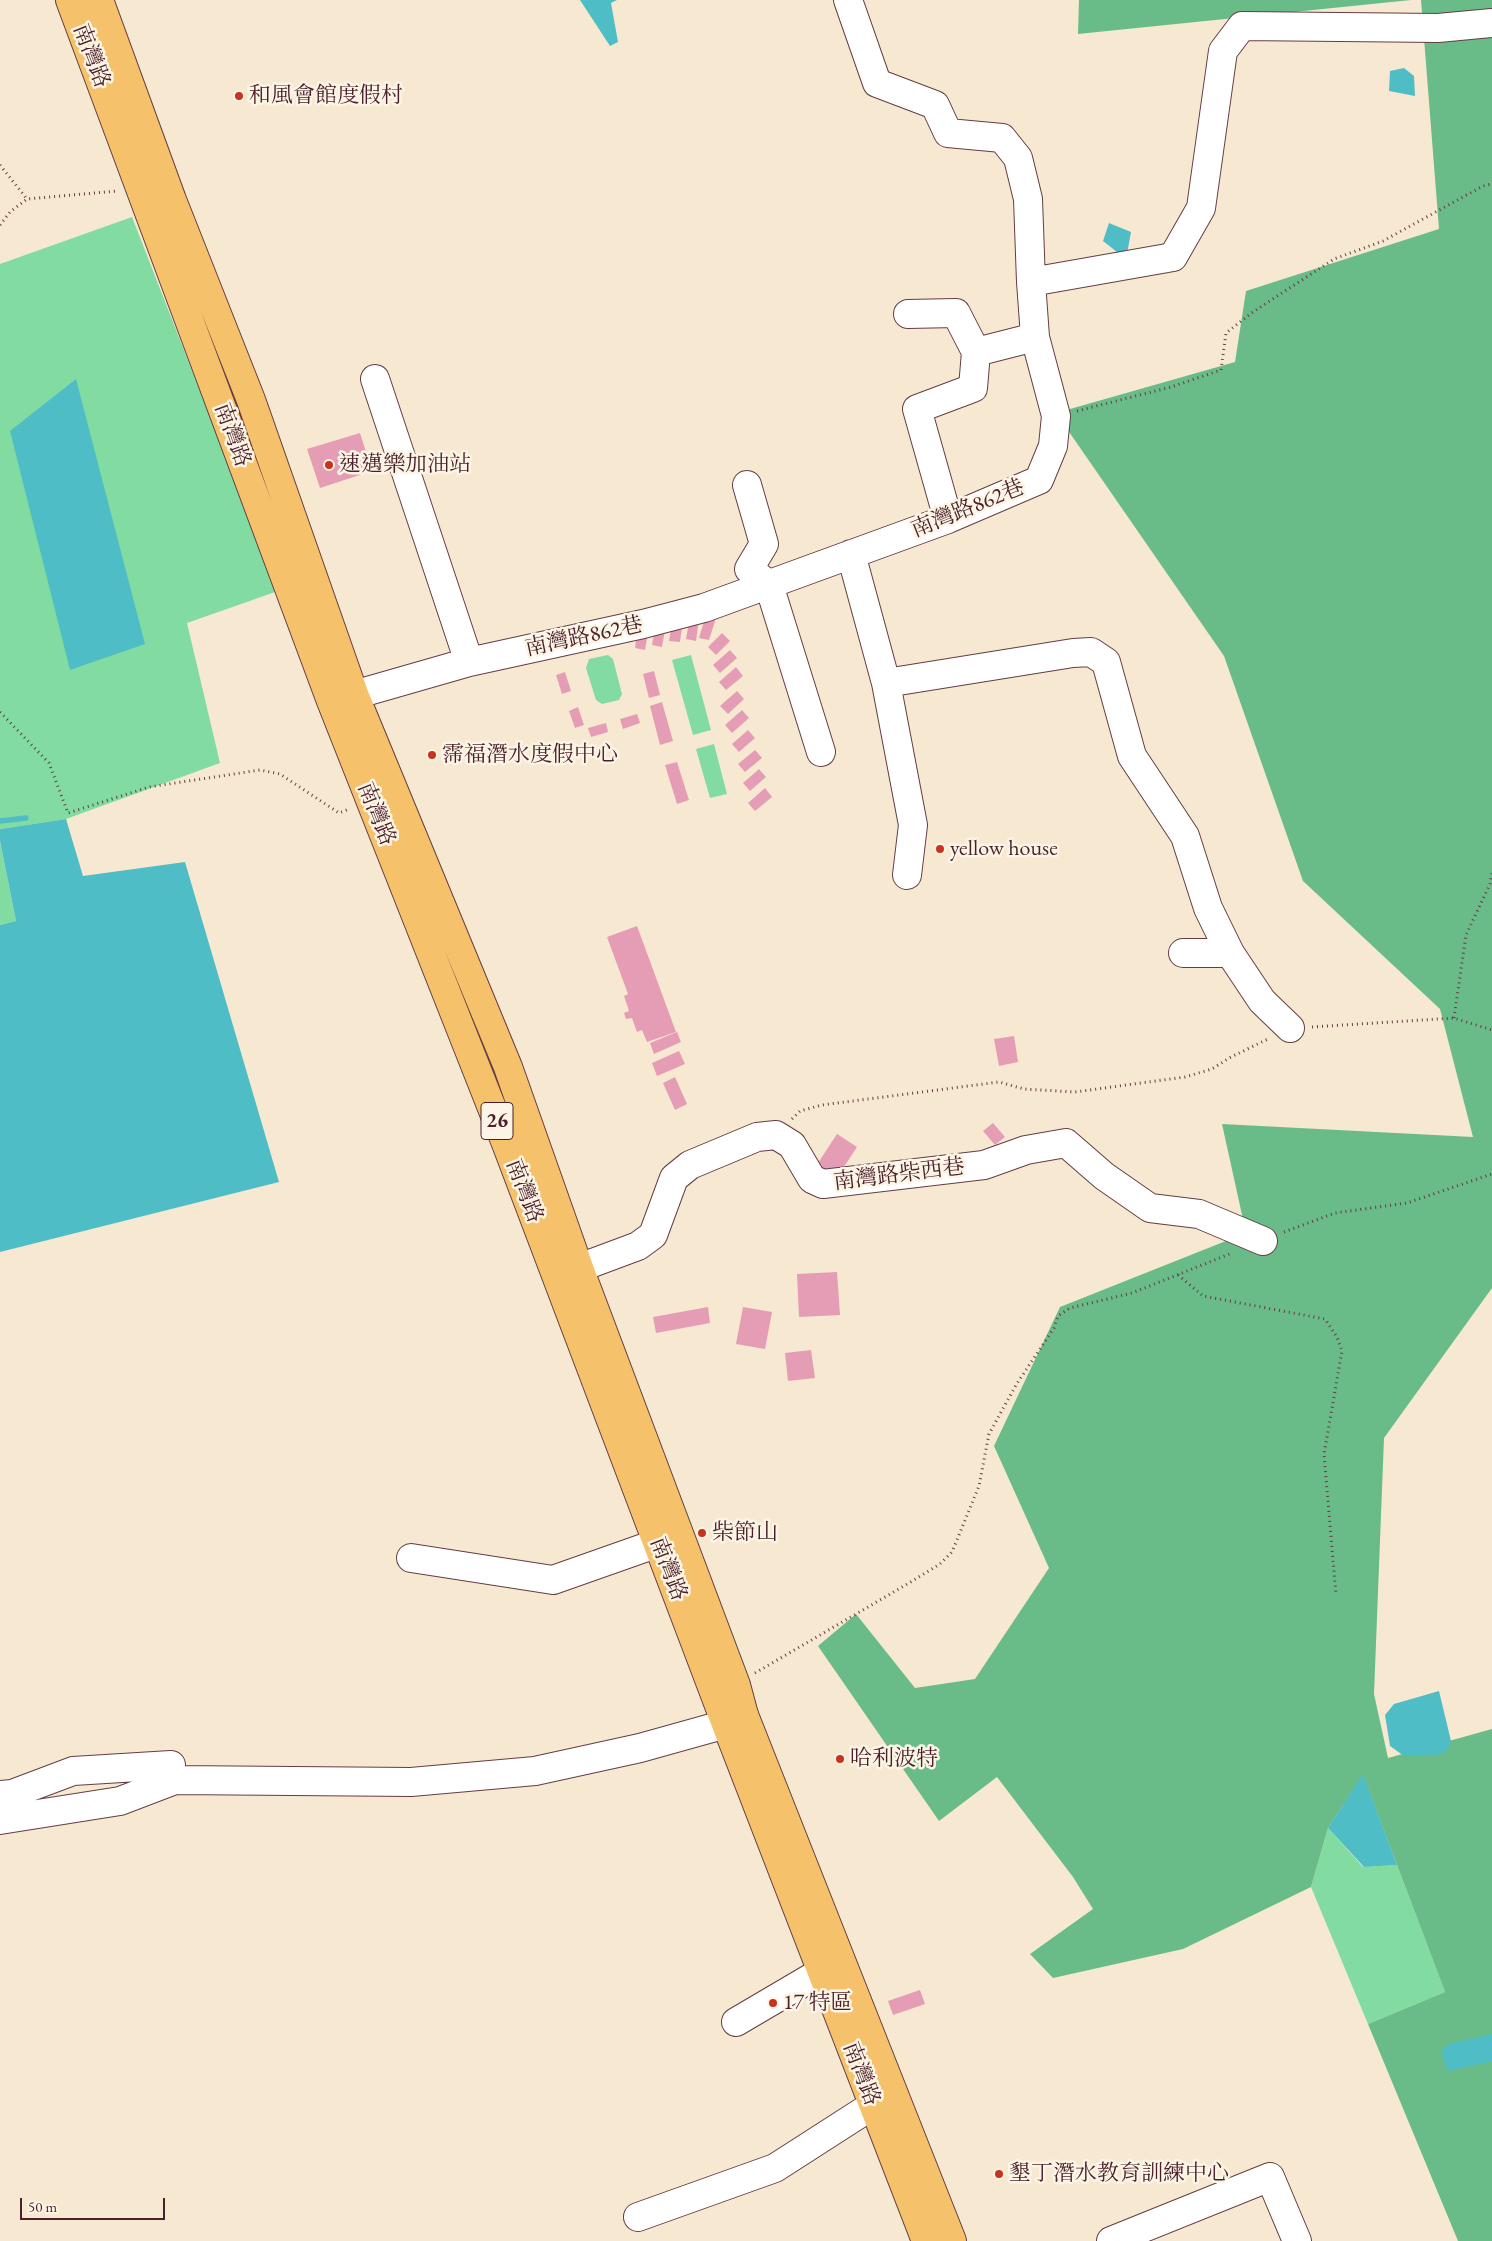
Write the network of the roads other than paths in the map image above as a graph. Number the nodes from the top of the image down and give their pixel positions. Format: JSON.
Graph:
{"nodes":[{"id":1,"x":70,"y":0,"type":"edge"},
{"id":2,"x":99,"y":0,"type":"edge"},
{"id":3,"x":848,"y":0,"type":"edge"},
{"id":4,"x":1492,"y":23,"type":"edge"},
{"id":5,"x":154,"y":200,"type":"junction"},
{"id":6,"x":1031,"y":282,"type":"junction"},
{"id":7,"x":908,"y":314,"type":"dead end"},
{"id":8,"x":1035,"y":337,"type":"junction"},
{"id":9,"x":976,"y":352,"type":"junction"},
{"id":10,"x":375,"y":379,"type":"dead end"},
{"id":11,"x":747,"y":485,"type":"dead end"},
{"id":12,"x":948,"y":519,"type":"junction"},
{"id":13,"x":851,"y":554,"type":"junction"},
{"id":14,"x":769,"y":585,"type":"junction"},
{"id":15,"x":470,"y":662,"type":"junction"},
{"id":16,"x":886,"y":683,"type":"junction"},
{"id":17,"x":342,"y":697,"type":"junction"},
{"id":18,"x":821,"y":752,"type":"dead end"},
{"id":19,"x":907,"y":875,"type":"dead end"},
{"id":20,"x":1183,"y":953,"type":"dead end"},
{"id":21,"x":1230,"y":953,"type":"junction"},
{"id":22,"x":1290,"y":1028,"type":"road end"},
{"id":23,"x":1262,"y":1241,"type":"road end"},
{"id":24,"x":568,"y":1271,"type":"junction"},
{"id":25,"x":658,"y":1543,"type":"junction"},
{"id":26,"x":411,"y":1558,"type":"dead end"},
{"id":27,"x":735,"y":1720,"type":"junction"},
{"id":28,"x":171,"y":1765,"type":"dead end"},
{"id":29,"x":0,"y":1795,"type":"edge"},
{"id":30,"x":0,"y":1820,"type":"edge"},
{"id":31,"x":821,"y":1972,"type":"junction"},
{"id":32,"x":736,"y":2022,"type":"dead end"},
{"id":33,"x":874,"y":2105,"type":"junction"},
{"id":34,"x":638,"y":2217,"type":"dead end"},
{"id":35,"x":926,"y":2241,"type":"edge"},
{"id":36,"x":952,"y":2241,"type":"edge"},
{"id":37,"x":1110,"y":2241,"type":"edge"},
{"id":38,"x":1297,"y":2241,"type":"edge"}],
"edges":[{"from":1,"to":5,"type":"main road","name":"南灣路","number":"26"},
{"from":2,"to":5,"type":"main road","name":"南灣路","number":"26"},
{"from":3,"to":6,"type":"street","name":"南灣路862巷"},
{"from":4,"to":6,"type":"street"},
{"from":5,"to":17,"type":"main road","name":"南灣路","number":"26"},
{"from":6,"to":8,"type":"street","name":"南灣路862巷"},
{"from":7,"to":9,"type":"street"},
{"from":8,"to":9,"type":"street"},
{"from":8,"to":12,"type":"street","name":"南灣路862巷"},
{"from":9,"to":12,"type":"street"},
{"from":10,"to":15,"type":"street"},
{"from":11,"to":14,"type":"street"},
{"from":12,"to":13,"type":"street","name":"南灣路862巷"},
{"from":13,"to":14,"type":"street","name":"南灣路862巷"},
{"from":13,"to":16,"type":"street"},
{"from":14,"to":15,"type":"street","name":"南灣路862巷"},
{"from":14,"to":18,"type":"street"},
{"from":15,"to":17,"type":"street","name":"南灣路862巷"},
{"from":16,"to":19,"type":"street"},
{"from":16,"to":21,"type":"street"},
{"from":17,"to":24,"type":"main road","name":"南灣路","number":"26"},
{"from":17,"to":24,"type":"main road","name":"南灣路","number":"26"},
{"from":20,"to":21,"type":"street"},
{"from":21,"to":22,"type":"street"},
{"from":23,"to":24,"type":"street","name":"南灣路柴西巷"},
{"from":24,"to":25,"type":"main road","name":"南灣路","number":"26"},
{"from":24,"to":27,"type":"main road","name":"南灣路","number":"26"},
{"from":25,"to":26,"type":"street"},
{"from":25,"to":27,"type":"main road","name":"南灣路","number":"26"},
{"from":27,"to":30,"type":"street"},
{"from":27,"to":31,"type":"main road","name":"南灣路","number":"26"},
{"from":27,"to":36,"type":"main road","name":"南灣路","number":"26"},
{"from":28,"to":29,"type":"street"},
{"from":31,"to":32,"type":"street"},
{"from":31,"to":33,"type":"main road","name":"南灣路","number":"26"},
{"from":33,"to":34,"type":"street"},
{"from":33,"to":35,"type":"main road","name":"南灣路","number":"26"},
{"from":37,"to":38,"type":"street"}]}
